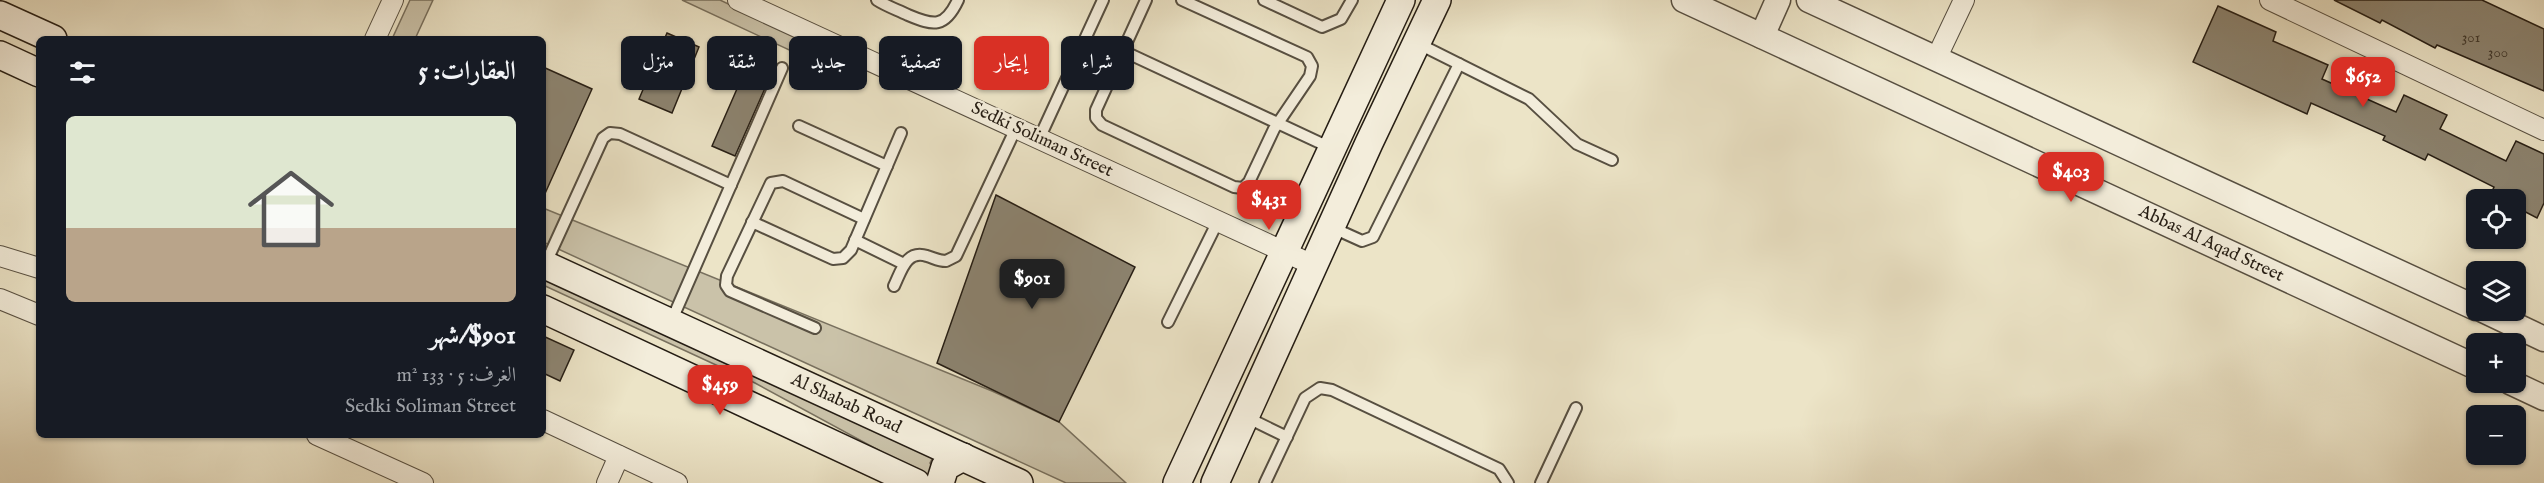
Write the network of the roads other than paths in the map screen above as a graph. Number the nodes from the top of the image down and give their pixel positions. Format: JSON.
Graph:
{"nodes":[{"id":1,"x":393,"y":0,"type":"edge"},
{"id":2,"x":738,"y":0,"type":"edge"},
{"id":3,"x":877,"y":0,"type":"edge"},
{"id":4,"x":958,"y":0,"type":"edge"},
{"id":5,"x":1102,"y":0,"type":"edge"},
{"id":6,"x":1146,"y":0,"type":"edge"},
{"id":7,"x":1182,"y":0,"type":"edge"},
{"id":8,"x":1264,"y":0,"type":"edge"},
{"id":9,"x":1352,"y":0,"type":"edge"},
{"id":10,"x":1401,"y":0,"type":"edge"},
{"id":11,"x":1437,"y":0,"type":"edge"},
{"id":12,"x":1684,"y":0,"type":"edge"},
{"id":13,"x":1778,"y":0,"type":"edge"},
{"id":14,"x":1809,"y":0,"type":"edge"},
{"id":15,"x":1964,"y":0,"type":"edge"},
{"id":16,"x":2270,"y":0,"type":"edge"},
{"id":17,"x":2309,"y":8,"type":"edge"},
{"id":18,"x":0,"y":15,"type":"edge"},
{"id":19,"x":46,"y":36,"type":"edge"},
{"id":20,"x":376,"y":36,"type":"edge"},
{"id":21,"x":1130,"y":36,"type":"edge"},
{"id":22,"x":1762,"y":36,"type":"junction"},
{"id":23,"x":1417,"y":43,"type":"junction"},
{"id":24,"x":0,"y":55,"type":"edge"},
{"id":25,"x":1134,"y":56,"type":"edge"},
{"id":26,"x":1936,"y":59,"type":"junction"},
{"id":27,"x":1459,"y":64,"type":"junction"},
{"id":28,"x":782,"y":68,"type":"dead end"},
{"id":29,"x":36,"y":72,"type":"edge"},
{"id":30,"x":1105,"y":90,"type":"edge"},
{"id":31,"x":1278,"y":123,"type":"junction"},
{"id":32,"x":800,"y":126,"type":"dead end"},
{"id":33,"x":1016,"y":128,"type":"junction"},
{"id":34,"x":2544,"y":130,"type":"edge"},
{"id":35,"x":901,"y":133,"type":"dead end"},
{"id":36,"x":1336,"y":138,"type":"junction"},
{"id":37,"x":1039,"y":139,"type":"junction"},
{"id":38,"x":1369,"y":142,"type":"junction"},
{"id":39,"x":1612,"y":160,"type":"dead end"},
{"id":40,"x":887,"y":166,"type":"junction"},
{"id":41,"x":730,"y":185,"type":"junction"},
{"id":42,"x":864,"y":219,"type":"junction"},
{"id":43,"x":1218,"y":221,"type":"junction"},
{"id":44,"x":752,"y":222,"type":"junction"},
{"id":45,"x":1330,"y":227,"type":"junction"},
{"id":46,"x":855,"y":240,"type":"junction"},
{"id":47,"x":1284,"y":251,"type":"junction"},
{"id":48,"x":0,"y":256,"type":"edge"},
{"id":49,"x":546,"y":261,"type":"edge"},
{"id":50,"x":904,"y":264,"type":"junction"},
{"id":51,"x":1313,"y":265,"type":"junction"},
{"id":52,"x":546,"y":266,"type":"edge"},
{"id":53,"x":36,"y":267,"type":"edge"},
{"id":54,"x":894,"y":286,"type":"dead end"},
{"id":55,"x":0,"y":299,"type":"edge"},
{"id":56,"x":2466,"y":303,"type":"edge"},
{"id":57,"x":546,"y":310,"type":"edge"},
{"id":58,"x":36,"y":314,"type":"edge"},
{"id":59,"x":2506,"y":321,"type":"edge"},
{"id":60,"x":1168,"y":322,"type":"dead end"},
{"id":61,"x":670,"y":323,"type":"junction"},
{"id":62,"x":815,"y":328,"type":"dead end"},
{"id":63,"x":2544,"y":339,"type":"edge"},
{"id":64,"x":2466,"y":362,"type":"edge"},
{"id":65,"x":2526,"y":390,"type":"edge"},
{"id":66,"x":2544,"y":398,"type":"edge"},
{"id":67,"x":1576,"y":408,"type":"dead end"},
{"id":68,"x":1244,"y":416,"type":"junction"},
{"id":69,"x":546,"y":421,"type":"edge"},
{"id":70,"x":1287,"y":436,"type":"junction"},
{"id":71,"x":324,"y":438,"type":"edge"},
{"id":72,"x":619,"y":456,"type":"junction"},
{"id":73,"x":963,"y":457,"type":"junction"},
{"id":74,"x":1180,"y":481,"type":"edge"},
{"id":75,"x":423,"y":483,"type":"edge"},
{"id":76,"x":607,"y":483,"type":"edge"},
{"id":77,"x":677,"y":483,"type":"edge"},
{"id":78,"x":916,"y":483,"type":"edge"},
{"id":79,"x":940,"y":483,"type":"edge"},
{"id":80,"x":1019,"y":483,"type":"edge"},
{"id":81,"x":1215,"y":483,"type":"edge"},
{"id":82,"x":1265,"y":483,"type":"edge"},
{"id":83,"x":1508,"y":483,"type":"edge"},
{"id":84,"x":1541,"y":483,"type":"edge"}],
"edges":[{"from":1,"to":20,"type":"street"},
{"from":2,"to":33,"type":"street","name":"Sedki Soliman Street"},
{"from":3,"to":4,"type":"lane"},
{"from":5,"to":37,"type":"lane"},
{"from":6,"to":21,"type":"lane"},
{"from":7,"to":31,"type":"lane"},
{"from":8,"to":9,"type":"lane"},
{"from":10,"to":36,"type":"main road"},
{"from":11,"to":23,"type":"main road"},
{"from":12,"to":22,"type":"street","name":"Abbas Al Aqad Street"},
{"from":13,"to":22,"type":"street"},
{"from":14,"to":26,"type":"street"},
{"from":15,"to":26,"type":"street"},
{"from":16,"to":17,"type":"street"},
{"from":17,"to":34,"type":"street"},
{"from":18,"to":19,"type":"main road"},
{"from":22,"to":64,"type":"street","name":"Abbas Al Aqad Street"},
{"from":23,"to":27,"type":"lane"},
{"from":23,"to":38,"type":"main road"},
{"from":24,"to":29,"type":"main road"},
{"from":25,"to":31,"type":"lane"},
{"from":26,"to":56,"type":"street"},
{"from":27,"to":39,"type":"lane"},
{"from":27,"to":45,"type":"lane"},
{"from":28,"to":41,"type":"lane"},
{"from":30,"to":31,"type":"lane"},
{"from":31,"to":36,"type":"lane"},
{"from":32,"to":40,"type":"lane"},
{"from":33,"to":37,"type":"street","name":"Sedki Soliman Street"},
{"from":33,"to":50,"type":"lane"},
{"from":35,"to":40,"type":"lane"},
{"from":36,"to":38,"type":"main road"},
{"from":36,"to":47,"type":"main road"},
{"from":37,"to":43,"type":"street","name":"Sedki Soliman Street"},
{"from":38,"to":45,"type":"main road"},
{"from":40,"to":42,"type":"lane"},
{"from":41,"to":49,"type":"lane"},
{"from":41,"to":61,"type":"lane"},
{"from":42,"to":44,"type":"lane"},
{"from":42,"to":46,"type":"lane"},
{"from":43,"to":47,"type":"street","name":"Sedki Soliman Street"},
{"from":43,"to":60,"type":"lane"},
{"from":44,"to":46,"type":"lane"},
{"from":44,"to":62,"type":"lane"},
{"from":45,"to":51,"type":"main road"},
{"from":46,"to":50,"type":"lane"},
{"from":47,"to":51,"type":"street","name":"Sedki Soliman Street"},
{"from":47,"to":74,"type":"main road"},
{"from":48,"to":53,"type":"street"},
{"from":50,"to":54,"type":"lane"},
{"from":51,"to":68,"type":"main road"},
{"from":52,"to":61,"type":"main road","name":"Al Shabab Road"},
{"from":55,"to":58,"type":"street"},
{"from":57,"to":78,"type":"main road"},
{"from":59,"to":63,"type":"street"},
{"from":61,"to":73,"type":"main road","name":"Al Shabab Road"},
{"from":65,"to":66,"type":"street"},
{"from":67,"to":84,"type":"lane"},
{"from":68,"to":70,"type":"lane"},
{"from":68,"to":81,"type":"main road"},
{"from":69,"to":72,"type":"street"},
{"from":70,"to":82,"type":"lane"},
{"from":70,"to":83,"type":"lane"},
{"from":71,"to":75,"type":"street"},
{"from":72,"to":76,"type":"street"},
{"from":72,"to":77,"type":"street"},
{"from":73,"to":79,"type":"main road"},
{"from":73,"to":80,"type":"main road","name":"Al Shabab Road"}]}
